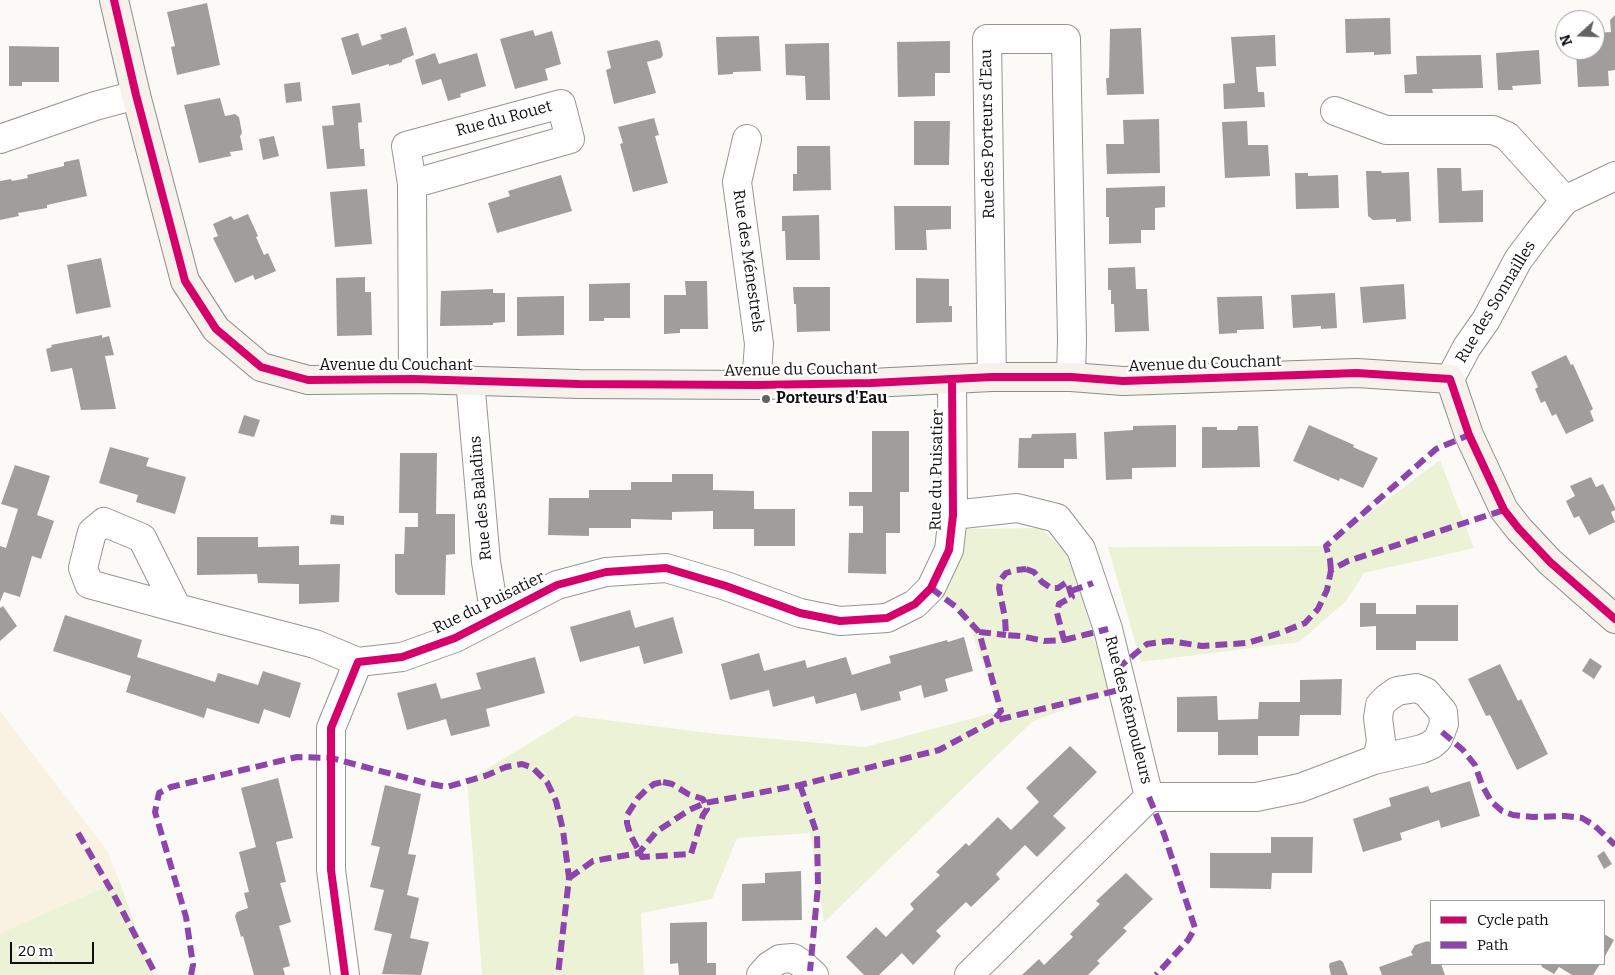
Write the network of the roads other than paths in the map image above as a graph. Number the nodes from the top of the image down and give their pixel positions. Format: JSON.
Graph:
{"nodes":[{"id":1,"x":114,"y":0,"type":"edge"},
{"id":2,"x":136,"y":95,"type":"junction"},
{"id":3,"x":1335,"y":111,"type":"dead end"},
{"id":4,"x":0,"y":138,"type":"edge"},
{"id":5,"x":748,"y":139,"type":"dead end"},
{"id":6,"x":1615,"y":176,"type":"edge"},
{"id":7,"x":412,"y":184,"type":"junction"},
{"id":8,"x":1565,"y":200,"type":"junction"},
{"id":9,"x":992,"y":377,"type":"junction"},
{"id":10,"x":1071,"y":377,"type":"junction"},
{"id":11,"x":413,"y":379,"type":"junction"},
{"id":12,"x":952,"y":379,"type":"junction"},
{"id":13,"x":1450,"y":379,"type":"junction"},
{"id":14,"x":470,"y":380,"type":"junction"},
{"id":15,"x":756,"y":385,"type":"junction"},
{"id":16,"x":953,"y":515,"type":"junction"},
{"id":17,"x":177,"y":608,"type":"dead end"},
{"id":18,"x":495,"y":616,"type":"junction"},
{"id":19,"x":1615,"y":619,"type":"edge"},
{"id":20,"x":358,"y":662,"type":"junction"},
{"id":21,"x":1374,"y":760,"type":"dead end"},
{"id":22,"x":1149,"y":797,"type":"junction"},
{"id":23,"x":345,"y":975,"type":"edge"},
{"id":24,"x":761,"y":975,"type":"edge"},
{"id":25,"x":814,"y":975,"type":"edge"},
{"id":26,"x":969,"y":975,"type":"edge"}],
"edges":[{"from":1,"to":2,"type":"street","name":"Avenue du Couchant"},
{"from":2,"to":4,"type":"street"},
{"from":2,"to":11,"type":"street","name":"Avenue du Couchant"},
{"from":3,"to":8,"type":"street"},
{"from":5,"to":15,"type":"street","name":"Rue des Ménestrels"},
{"from":6,"to":8,"type":"street","name":"Rue des Sonnailles"},
{"from":7,"to":7,"type":"street","name":"Rue du Rouet"},
{"from":7,"to":11,"type":"street","name":"Rue du Rouet"},
{"from":8,"to":13,"type":"street","name":"Rue des Sonnailles"},
{"from":9,"to":10,"type":"street","name":"Avenue du Couchant"},
{"from":9,"to":10,"type":"street","name":"Rue des Porteurs d'Eau"},
{"from":9,"to":12,"type":"street","name":"Avenue du Couchant"},
{"from":10,"to":13,"type":"street","name":"Avenue du Couchant"},
{"from":11,"to":14,"type":"street","name":"Avenue du Couchant"},
{"from":12,"to":15,"type":"street","name":"Avenue du Couchant"},
{"from":12,"to":16,"type":"street","name":"Rue du Puisatier"},
{"from":13,"to":19,"type":"street"},
{"from":14,"to":15,"type":"street","name":"Avenue du Couchant"},
{"from":14,"to":18,"type":"street","name":"Rue des Baladins"},
{"from":16,"to":18,"type":"street","name":"Rue du Puisatier"},
{"from":16,"to":22,"type":"street","name":"Rue des Rémouleurs"},
{"from":17,"to":20,"type":"street"},
{"from":18,"to":20,"type":"street","name":"Rue du Puisatier"},
{"from":20,"to":23,"type":"street"},
{"from":21,"to":22,"type":"street"},
{"from":22,"to":26,"type":"street","name":"Rue des Rémouleurs"},
{"from":24,"to":25,"type":"street"}]}
